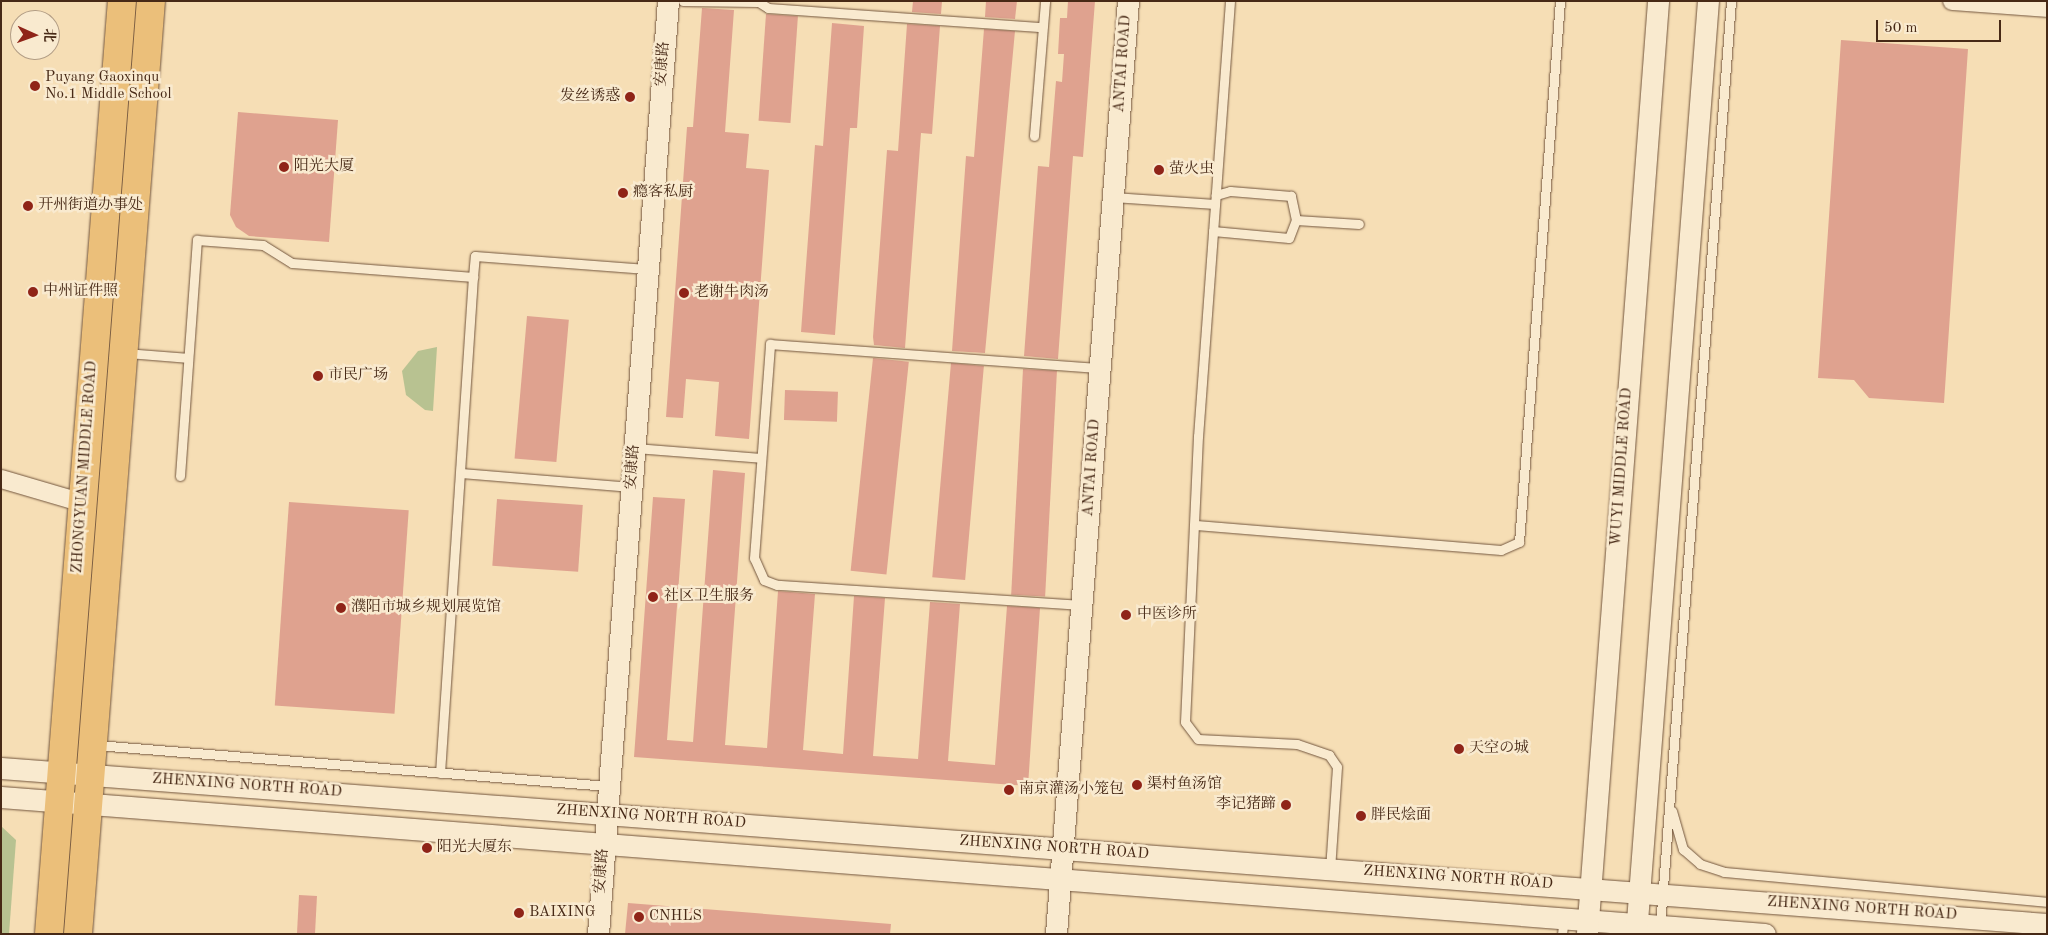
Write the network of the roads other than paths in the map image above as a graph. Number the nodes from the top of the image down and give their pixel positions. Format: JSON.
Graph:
{"nodes":[{"id":1,"x":122,"y":1,"type":"edge"},
{"id":2,"x":151,"y":1,"type":"edge"},
{"id":3,"x":668,"y":1,"type":"edge"},
{"id":4,"x":683,"y":1,"type":"edge"},
{"id":5,"x":1045,"y":1,"type":"edge"},
{"id":6,"x":1128,"y":1,"type":"edge"},
{"id":7,"x":1230,"y":1,"type":"edge"},
{"id":8,"x":1560,"y":1,"type":"edge"},
{"id":9,"x":1658,"y":1,"type":"edge"},
{"id":10,"x":1708,"y":1,"type":"edge"},
{"id":11,"x":1731,"y":1,"type":"edge"},
{"id":12,"x":1952,"y":1,"type":"edge"},
{"id":13,"x":757,"y":2,"type":"edge"},
{"id":14,"x":2047,"y":8,"type":"edge"},
{"id":15,"x":1042,"y":27,"type":"junction"},
{"id":16,"x":1034,"y":136,"type":"dead end"},
{"id":17,"x":1113,"y":197,"type":"junction"},
{"id":18,"x":1215,"y":200,"type":"junction"},
{"id":19,"x":1296,"y":220,"type":"junction"},
{"id":20,"x":1358,"y":224,"type":"dead end"},
{"id":21,"x":1213,"y":230,"type":"junction"},
{"id":22,"x":648,"y":269,"type":"junction"},
{"id":23,"x":473,"y":277,"type":"junction"},
{"id":24,"x":123,"y":353,"type":"junction"},
{"id":25,"x":188,"y":358,"type":"junction"},
{"id":26,"x":1100,"y":368,"type":"junction"},
{"id":27,"x":634,"y":448,"type":"junction"},
{"id":28,"x":761,"y":458,"type":"junction"},
{"id":29,"x":461,"y":473,"type":"junction"},
{"id":30,"x":180,"y":476,"type":"dead end"},
{"id":31,"x":1,"y":480,"type":"edge"},
{"id":32,"x":631,"y":487,"type":"junction"},
{"id":33,"x":83,"y":503,"type":"junction"},
{"id":34,"x":1196,"y":525,"type":"junction"},
{"id":35,"x":1082,"y":605,"type":"junction"},
{"id":36,"x":93,"y":745,"type":"junction"},
{"id":37,"x":1,"y":768,"type":"edge"},
{"id":38,"x":62,"y":772,"type":"junction"},
{"id":39,"x":440,"y":773,"type":"junction"},
{"id":40,"x":91,"y":774,"type":"junction"},
{"id":41,"x":609,"y":786,"type":"junction"},
{"id":42,"x":1,"y":797,"type":"edge"},
{"id":43,"x":1670,"y":800,"type":"junction"},
{"id":44,"x":60,"y":802,"type":"junction"},
{"id":45,"x":88,"y":804,"type":"junction"},
{"id":46,"x":607,"y":814,"type":"junction"},
{"id":47,"x":604,"y":846,"type":"junction"},
{"id":48,"x":1063,"y":848,"type":"junction"},
{"id":49,"x":1330,"y":869,"type":"junction"},
{"id":50,"x":1060,"y":880,"type":"junction"},
{"id":51,"x":1590,"y":888,"type":"junction"},
{"id":52,"x":1640,"y":892,"type":"junction"},
{"id":53,"x":1662,"y":894,"type":"junction"},
{"id":54,"x":2047,"y":902,"type":"edge"},
{"id":55,"x":2047,"y":924,"type":"edge"},
{"id":56,"x":1563,"y":926,"type":"edge"},
{"id":57,"x":1587,"y":927,"type":"edge"},
{"id":58,"x":1637,"y":929,"type":"edge"},
{"id":59,"x":1660,"y":930,"type":"edge"},
{"id":60,"x":49,"y":934,"type":"edge"},
{"id":61,"x":78,"y":934,"type":"edge"},
{"id":62,"x":598,"y":934,"type":"edge"},
{"id":63,"x":1056,"y":934,"type":"edge"},
{"id":64,"x":1764,"y":934,"type":"edge"}],
"edges":[{"from":1,"to":33,"type":"main road","name":"ZHONGYUAN MIDDLE ROAD"},
{"from":2,"to":24,"type":"main road","name":"ZHONGYUAN MIDDLE ROAD"},
{"from":3,"to":22,"type":"street","name":"安康路"},
{"from":4,"to":13,"type":"lane"},
{"from":5,"to":15,"type":"lane"},
{"from":6,"to":17,"type":"street","name":"ANTAI ROAD"},
{"from":7,"to":18,"type":"lane"},
{"from":8,"to":34,"type":"lane"},
{"from":9,"to":51,"type":"street","name":"WUYI MIDDLE ROAD"},
{"from":10,"to":52,"type":"street"},
{"from":11,"to":43,"type":"lane"},
{"from":12,"to":14,"type":"street"},
{"from":13,"to":15,"type":"lane"},
{"from":15,"to":16,"type":"lane"},
{"from":17,"to":18,"type":"lane"},
{"from":17,"to":26,"type":"street","name":"ANTAI ROAD"},
{"from":18,"to":19,"type":"lane"},
{"from":18,"to":21,"type":"lane"},
{"from":19,"to":20,"type":"lane"},
{"from":19,"to":21,"type":"lane"},
{"from":21,"to":34,"type":"lane"},
{"from":22,"to":23,"type":"lane"},
{"from":22,"to":27,"type":"street","name":"安康路"},
{"from":23,"to":25,"type":"lane"},
{"from":23,"to":29,"type":"lane"},
{"from":24,"to":25,"type":"lane"},
{"from":24,"to":36,"type":"main road","name":"ZHONGYUAN MIDDLE ROAD"},
{"from":25,"to":30,"type":"lane"},
{"from":26,"to":28,"type":"lane"},
{"from":26,"to":35,"type":"street","name":"ANTAI ROAD"},
{"from":27,"to":28,"type":"lane"},
{"from":27,"to":32,"type":"street","name":"安康路"},
{"from":28,"to":35,"type":"lane"},
{"from":29,"to":32,"type":"lane"},
{"from":29,"to":39,"type":"lane"},
{"from":31,"to":33,"type":"street"},
{"from":32,"to":41,"type":"street","name":"安康路"},
{"from":33,"to":38,"type":"main road","name":"ZHONGYUAN MIDDLE ROAD"},
{"from":34,"to":49,"type":"lane"},
{"from":35,"to":48,"type":"street","name":"ANTAI ROAD"},
{"from":36,"to":39,"type":"lane"},
{"from":36,"to":40,"type":"main road","name":"ZHONGYUAN MIDDLE ROAD"},
{"from":37,"to":38,"type":"street","name":"ZHENXING NORTH ROAD"},
{"from":38,"to":40,"type":"street","name":"ZHENXING NORTH ROAD"},
{"from":38,"to":44,"type":"main road","name":"ZHONGYUAN MIDDLE ROAD"},
{"from":39,"to":41,"type":"lane"},
{"from":40,"to":45,"type":"main road","name":"ZHONGYUAN MIDDLE ROAD"},
{"from":40,"to":46,"type":"street","name":"ZHENXING NORTH ROAD"},
{"from":41,"to":46,"type":"street","name":"安康路"},
{"from":42,"to":44,"type":"street","name":"ZHENXING NORTH ROAD"},
{"from":43,"to":53,"type":"lane"},
{"from":43,"to":54,"type":"lane"},
{"from":44,"to":45,"type":"street","name":"ZHENXING NORTH ROAD"},
{"from":44,"to":60,"type":"main road","name":"ZHONGYUAN MIDDLE ROAD"},
{"from":45,"to":47,"type":"street","name":"ZHENXING NORTH ROAD"},
{"from":45,"to":61,"type":"main road","name":"ZHONGYUAN MIDDLE ROAD"},
{"from":46,"to":47,"type":"street","name":"安康路"},
{"from":46,"to":48,"type":"street","name":"ZHENXING NORTH ROAD"},
{"from":47,"to":50,"type":"street","name":"ZHENXING NORTH ROAD"},
{"from":47,"to":62,"type":"street","name":"安康路"},
{"from":48,"to":49,"type":"street","name":"ZHENXING NORTH ROAD"},
{"from":48,"to":50,"type":"street","name":"ANTAI ROAD"},
{"from":49,"to":51,"type":"street","name":"ZHENXING NORTH ROAD"},
{"from":50,"to":56,"type":"street","name":"ZHENXING NORTH ROAD"},
{"from":50,"to":63,"type":"street","name":"ANTAI ROAD"},
{"from":51,"to":52,"type":"street","name":"ZHENXING NORTH ROAD"},
{"from":51,"to":57,"type":"street","name":"WUYI MIDDLE ROAD"},
{"from":52,"to":53,"type":"street","name":"ZHENXING NORTH ROAD"},
{"from":52,"to":58,"type":"street"},
{"from":53,"to":55,"type":"street","name":"ZHENXING NORTH ROAD"},
{"from":53,"to":59,"type":"lane"},
{"from":56,"to":57,"type":"street","name":"ZHENXING NORTH ROAD"},
{"from":57,"to":58,"type":"street","name":"ZHENXING NORTH ROAD"},
{"from":58,"to":59,"type":"street","name":"ZHENXING NORTH ROAD"},
{"from":59,"to":64,"type":"street","name":"ZHENXING NORTH ROAD"}]}
